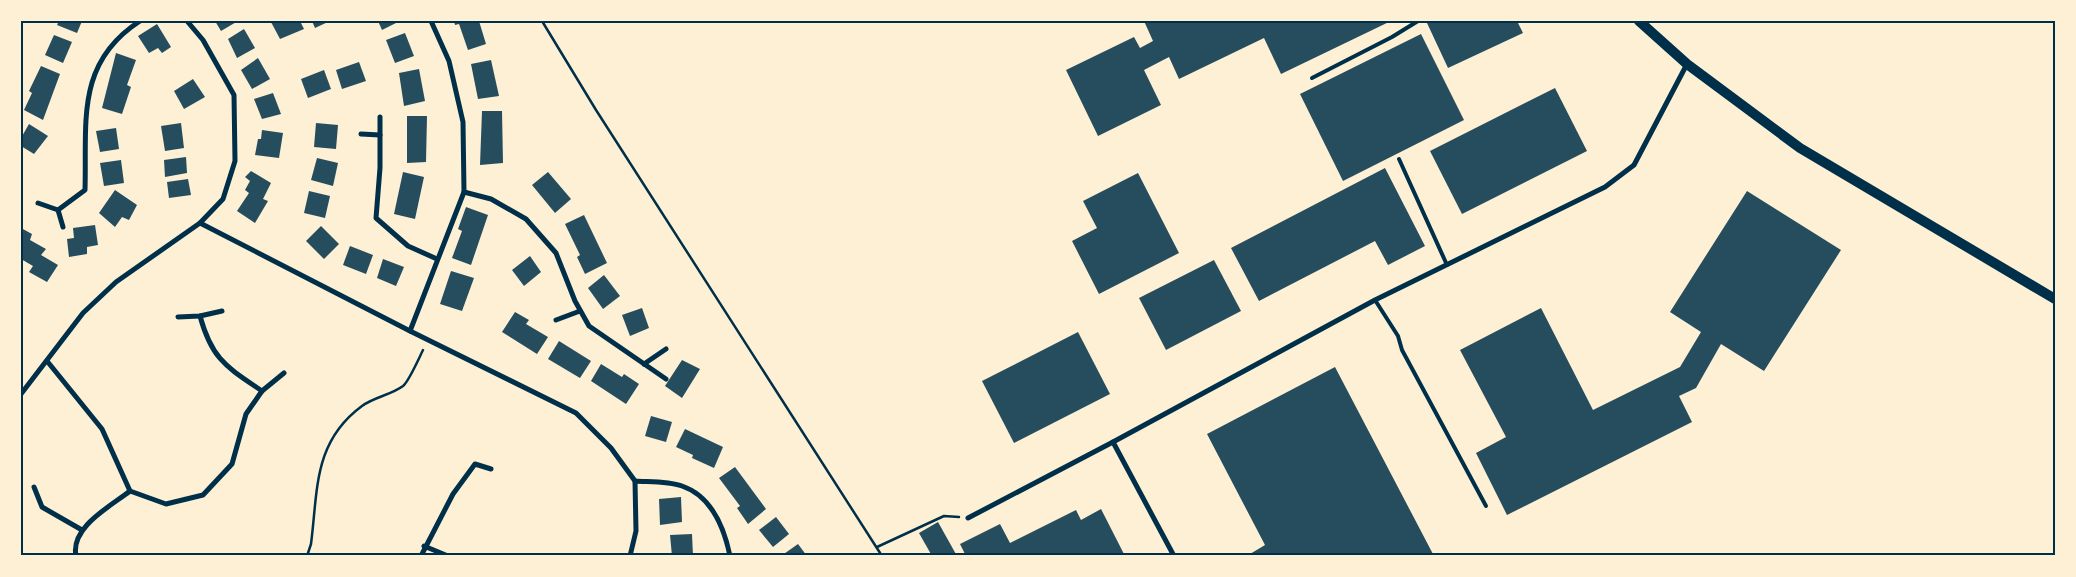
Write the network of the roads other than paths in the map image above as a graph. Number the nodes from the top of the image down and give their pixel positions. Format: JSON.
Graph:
{"nodes":[{"id":1,"x":140,"y":21,"type":"edge"},
{"id":2,"x":187,"y":21,"type":"edge"},
{"id":3,"x":431,"y":21,"type":"edge"},
{"id":4,"x":1418,"y":21,"type":"edge"},
{"id":5,"x":1639,"y":21,"type":"edge"},
{"id":6,"x":1687,"y":64,"type":"junction"},
{"id":7,"x":1312,"y":78,"type":"dead end"},
{"id":8,"x":380,"y":117,"type":"dead end"},
{"id":9,"x":360,"y":134,"type":"dead end"},
{"id":10,"x":380,"y":136,"type":"junction"},
{"id":11,"x":1399,"y":159,"type":"dead end"},
{"id":12,"x":464,"y":192,"type":"junction"},
{"id":13,"x":38,"y":203,"type":"dead end"},
{"id":14,"x":58,"y":210,"type":"junction"},
{"id":15,"x":200,"y":223,"type":"junction"},
{"id":16,"x":63,"y":228,"type":"dead end"},
{"id":17,"x":437,"y":259,"type":"junction"},
{"id":18,"x":1447,"y":265,"type":"junction"},
{"id":19,"x":2055,"y":299,"type":"edge"},
{"id":20,"x":1375,"y":300,"type":"junction"},
{"id":21,"x":222,"y":311,"type":"dead end"},
{"id":22,"x":580,"y":311,"type":"junction"},
{"id":23,"x":200,"y":316,"type":"junction"},
{"id":24,"x":178,"y":317,"type":"dead end"},
{"id":25,"x":556,"y":320,"type":"dead end"},
{"id":26,"x":410,"y":331,"type":"junction"},
{"id":27,"x":666,"y":349,"type":"dead end"},
{"id":28,"x":47,"y":360,"type":"junction"},
{"id":29,"x":644,"y":364,"type":"junction"},
{"id":30,"x":284,"y":373,"type":"dead end"},
{"id":31,"x":666,"y":379,"type":"dead end"},
{"id":32,"x":262,"y":391,"type":"junction"},
{"id":33,"x":21,"y":394,"type":"edge"},
{"id":34,"x":1113,"y":442,"type":"junction"},
{"id":35,"x":491,"y":469,"type":"dead end"},
{"id":36,"x":635,"y":481,"type":"junction"},
{"id":37,"x":34,"y":487,"type":"dead end"},
{"id":38,"x":130,"y":491,"type":"junction"},
{"id":39,"x":1486,"y":506,"type":"dead end"},
{"id":40,"x":968,"y":518,"type":"road end"},
{"id":41,"x":82,"y":530,"type":"junction"},
{"id":42,"x":424,"y":546,"type":"junction"},
{"id":43,"x":76,"y":556,"type":"edge"},
{"id":44,"x":421,"y":556,"type":"edge"},
{"id":45,"x":448,"y":556,"type":"edge"},
{"id":46,"x":630,"y":556,"type":"edge"},
{"id":47,"x":730,"y":556,"type":"edge"},
{"id":48,"x":1174,"y":556,"type":"edge"}],
"edges":[{"from":1,"to":14,"type":"street"},
{"from":2,"to":15,"type":"street"},
{"from":3,"to":12,"type":"street"},
{"from":4,"to":7,"type":"lane"},
{"from":5,"to":6,"type":"main road"},
{"from":6,"to":18,"type":"street"},
{"from":6,"to":19,"type":"main road"},
{"from":8,"to":10,"type":"street"},
{"from":9,"to":10,"type":"street"},
{"from":10,"to":17,"type":"street"},
{"from":11,"to":18,"type":"lane"},
{"from":12,"to":17,"type":"street"},
{"from":12,"to":22,"type":"street"},
{"from":13,"to":14,"type":"street"},
{"from":14,"to":16,"type":"street"},
{"from":15,"to":26,"type":"street"},
{"from":15,"to":28,"type":"street"},
{"from":17,"to":26,"type":"street"},
{"from":18,"to":20,"type":"street"},
{"from":20,"to":34,"type":"street"},
{"from":20,"to":39,"type":"lane"},
{"from":21,"to":23,"type":"street"},
{"from":22,"to":25,"type":"street"},
{"from":22,"to":29,"type":"street"},
{"from":23,"to":24,"type":"street"},
{"from":23,"to":32,"type":"street"},
{"from":26,"to":36,"type":"street"},
{"from":27,"to":29,"type":"street"},
{"from":28,"to":33,"type":"street"},
{"from":28,"to":38,"type":"street"},
{"from":29,"to":31,"type":"street"},
{"from":30,"to":32,"type":"street"},
{"from":32,"to":38,"type":"street"},
{"from":34,"to":40,"type":"street"},
{"from":34,"to":48,"type":"street"},
{"from":35,"to":42,"type":"street"},
{"from":36,"to":46,"type":"street"},
{"from":36,"to":47,"type":"street"},
{"from":37,"to":41,"type":"street"},
{"from":38,"to":41,"type":"street"},
{"from":41,"to":43,"type":"street"},
{"from":42,"to":44,"type":"street"},
{"from":42,"to":45,"type":"street"}]}
